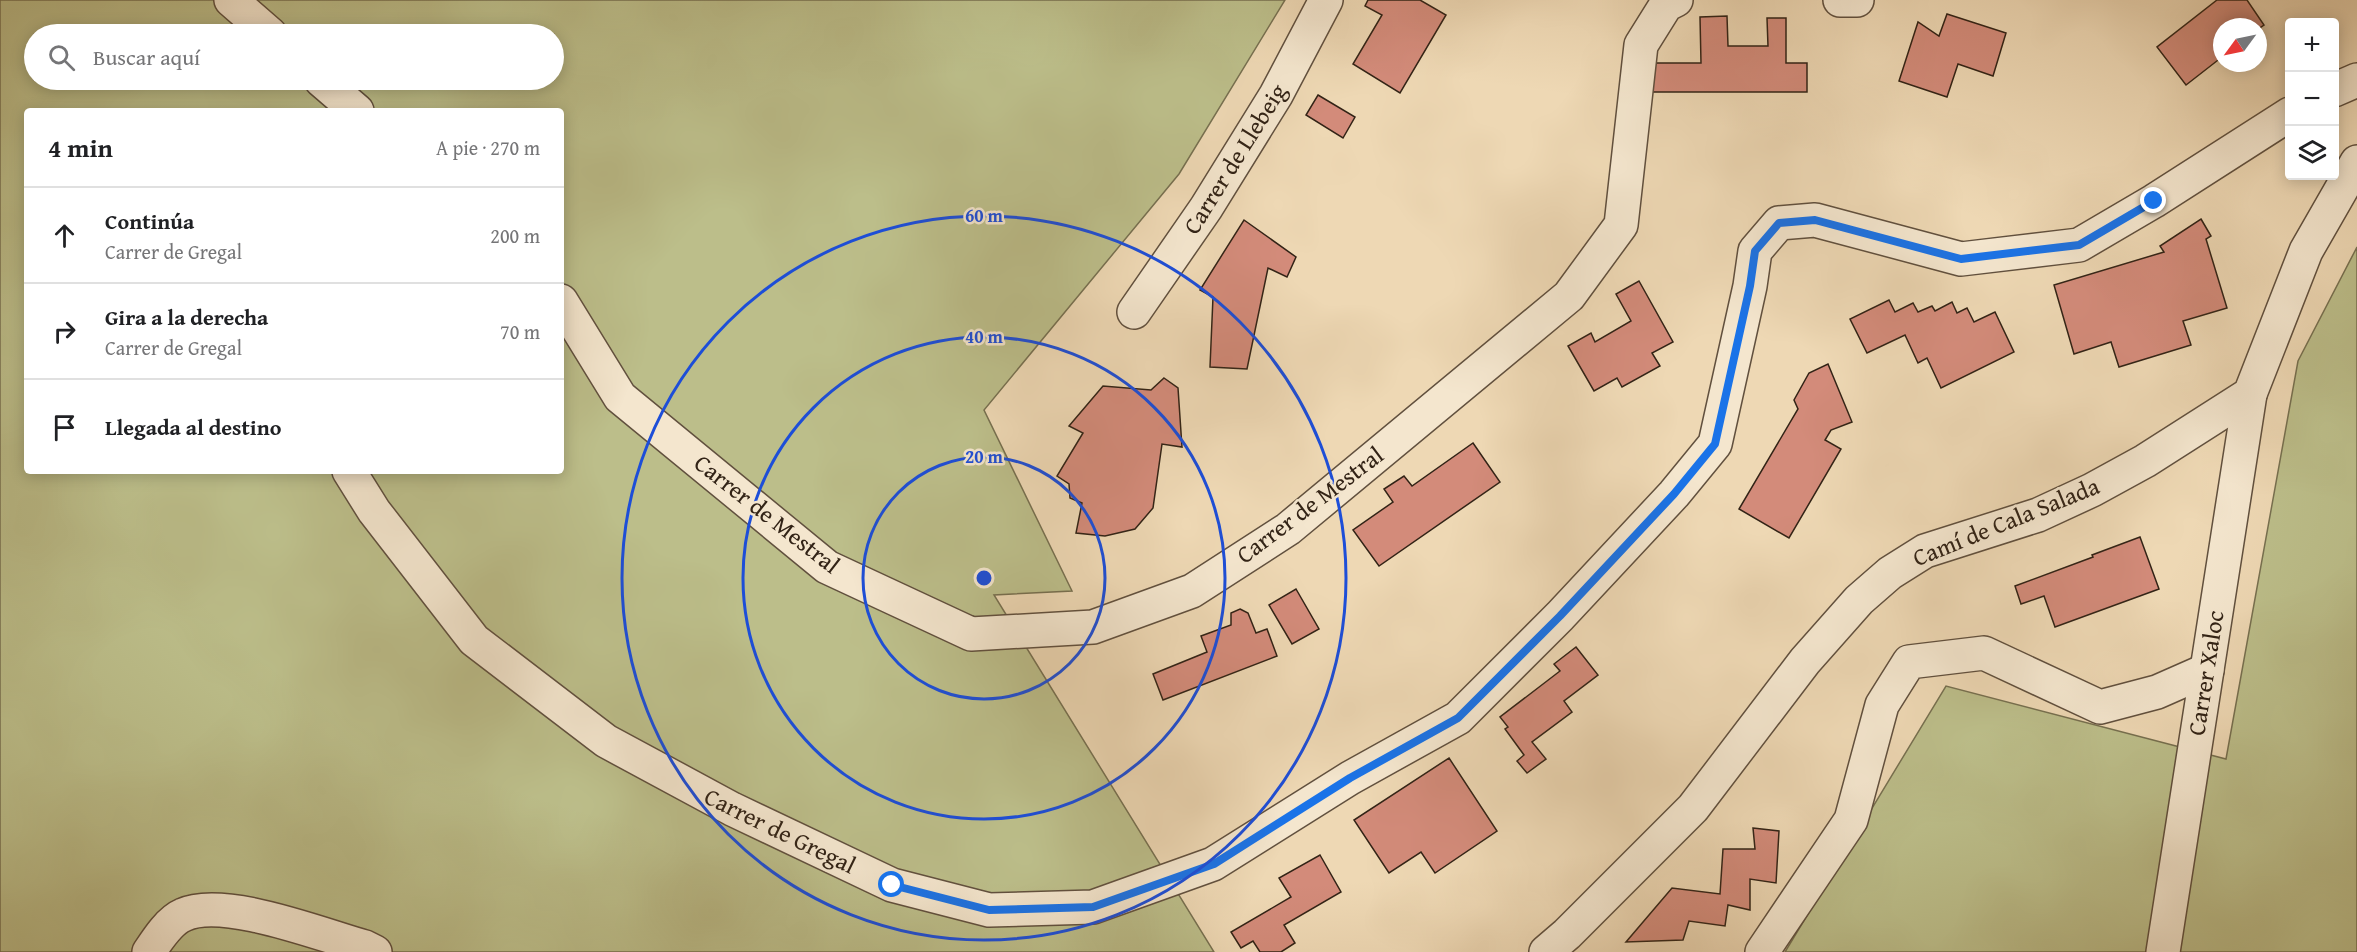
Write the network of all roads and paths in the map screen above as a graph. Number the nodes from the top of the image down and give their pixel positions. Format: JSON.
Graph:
{"nodes":[{"id":1,"x":231,"y":0,"type":"edge"},
{"id":2,"x":1326,"y":0,"type":"edge"},
{"id":3,"x":1676,"y":0,"type":"edge"},
{"id":4,"x":1840,"y":0,"type":"edge"},
{"id":5,"x":1857,"y":0,"type":"edge"},
{"id":6,"x":259,"y":24,"type":"edge"},
{"id":7,"x":2357,"y":80,"type":"edge"},
{"id":8,"x":2339,"y":88,"type":"edge"},
{"id":9,"x":333,"y":90,"type":"edge"},
{"id":10,"x":354,"y":108,"type":"edge"},
{"id":11,"x":2285,"y":117,"type":"edge"},
{"id":12,"x":2357,"y":162,"type":"edge"},
{"id":13,"x":564,"y":306,"type":"edge"},
{"id":14,"x":1134,"y":312,"type":"dead end"},
{"id":15,"x":2250,"y":394,"type":"junction"},
{"id":16,"x":351,"y":474,"type":"edge"},
{"id":17,"x":2207,"y":670,"type":"junction"},
{"id":18,"x":149,"y":952,"type":"edge"},
{"id":19,"x":375,"y":952,"type":"edge"},
{"id":20,"x":1546,"y":952,"type":"edge"},
{"id":21,"x":1762,"y":952,"type":"edge"},
{"id":22,"x":2163,"y":952,"type":"edge"}],
"edges":[{"from":1,"to":6,"type":"street"},
{"from":2,"to":14,"type":"street","name":"Carrer de Llebeig"},
{"from":3,"to":13,"type":"street","name":"Carrer de Mestral"},
{"from":4,"to":5,"type":"street"},
{"from":7,"to":8,"type":"street"},
{"from":9,"to":10,"type":"street"},
{"from":11,"to":16,"type":"street","name":"Carrer de Gregal"},
{"from":12,"to":15,"type":"street"},
{"from":15,"to":17,"type":"street","name":"Carrer Xaloc"},
{"from":15,"to":20,"type":"street","name":"Camí de Cala Salada"},
{"from":17,"to":21,"type":"street"},
{"from":17,"to":22,"type":"street","name":"Carrer Xaloc"},
{"from":18,"to":19,"type":"street"}]}
